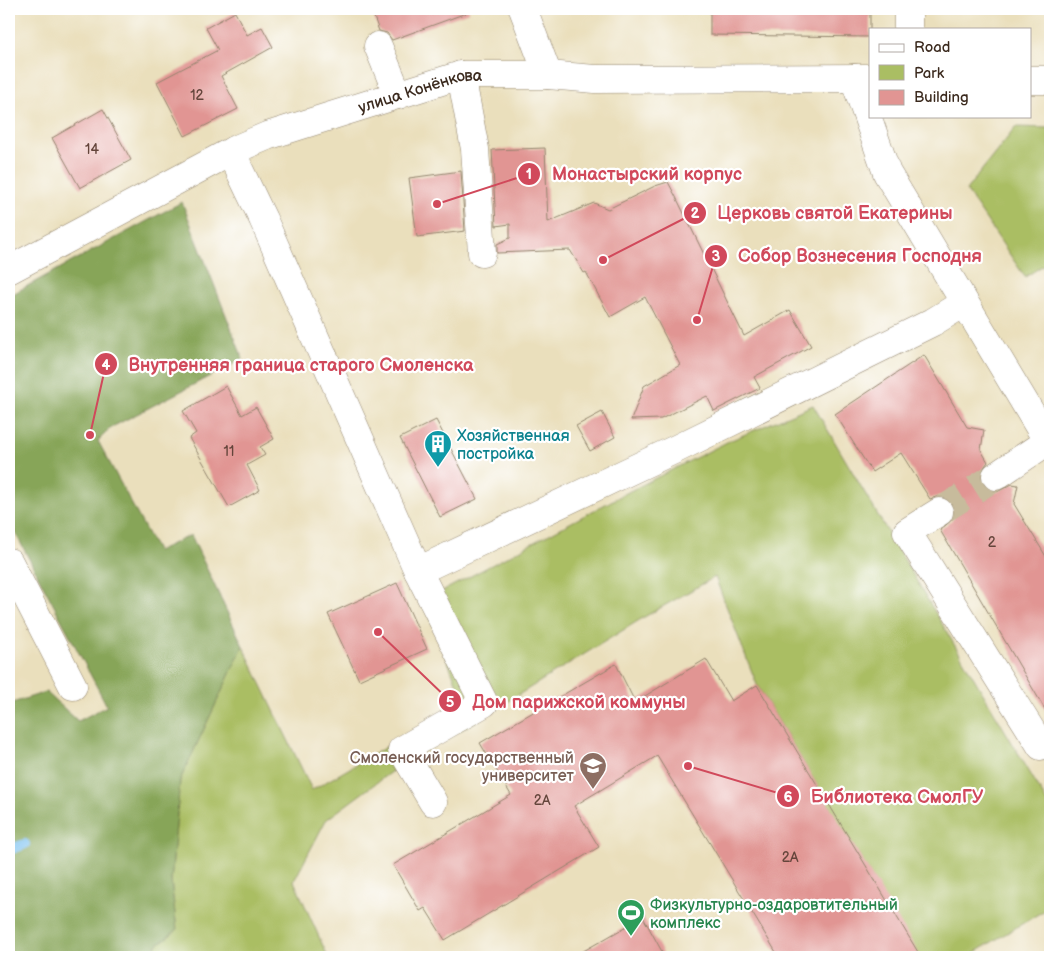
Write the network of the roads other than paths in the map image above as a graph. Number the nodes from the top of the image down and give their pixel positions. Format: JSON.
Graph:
{"nodes":[{"id":1,"x":523,"y":9,"type":"edge"},
{"id":2,"x":908,"y":9,"type":"edge"},
{"id":3,"x":908,"y":28,"type":"edge"},
{"id":4,"x":378,"y":46,"type":"dead end"},
{"id":5,"x":548,"y":74,"type":"junction"},
{"id":6,"x":461,"y":75,"type":"junction"},
{"id":7,"x":862,"y":78,"type":"edge"},
{"id":8,"x":1032,"y":80,"type":"edge"},
{"id":9,"x":1050,"y":80,"type":"edge"},
{"id":10,"x":398,"y":95,"type":"junction"},
{"id":11,"x":869,"y":104,"type":"edge"},
{"id":12,"x":873,"y":118,"type":"edge"},
{"id":13,"x":234,"y":150,"type":"junction"},
{"id":14,"x":482,"y":253,"type":"dead end"},
{"id":15,"x":9,"y":270,"type":"edge"},
{"id":16,"x":964,"y":303,"type":"junction"},
{"id":17,"x":1049,"y":443,"type":"edge"},
{"id":18,"x":996,"y":476,"type":"tunnel mouth"},
{"id":19,"x":939,"y":512,"type":"tunnel mouth"},
{"id":20,"x":9,"y":562,"type":"edge"},
{"id":21,"x":418,"y":571,"type":"junction"},
{"id":22,"x":73,"y":686,"type":"dead end"},
{"id":23,"x":1050,"y":740,"type":"edge"},
{"id":24,"x":433,"y":802,"type":"dead end"}],
"edges":[{"from":1,"to":5,"type":"street"},
{"from":2,"to":3,"type":"street"},
{"from":4,"to":10,"type":"street"},
{"from":5,"to":6,"type":"street","name":"улица Конёнкова"},
{"from":5,"to":7,"type":"street","name":"улица Конёнкова"},
{"from":6,"to":10,"type":"street","name":"улица Конёнкова"},
{"from":6,"to":14,"type":"street"},
{"from":7,"to":11,"type":"street"},
{"from":8,"to":9,"type":"street"},
{"from":10,"to":13,"type":"street","name":"улица Конёнкова"},
{"from":12,"to":16,"type":"street"},
{"from":13,"to":15,"type":"street","name":"улица Конёнкова"},
{"from":13,"to":21,"type":"street"},
{"from":16,"to":17,"type":"street"},
{"from":16,"to":21,"type":"street"},
{"from":17,"to":18,"type":"street"},
{"from":19,"to":23,"type":"street"},
{"from":20,"to":22,"type":"street"},
{"from":21,"to":24,"type":"street"}]}
